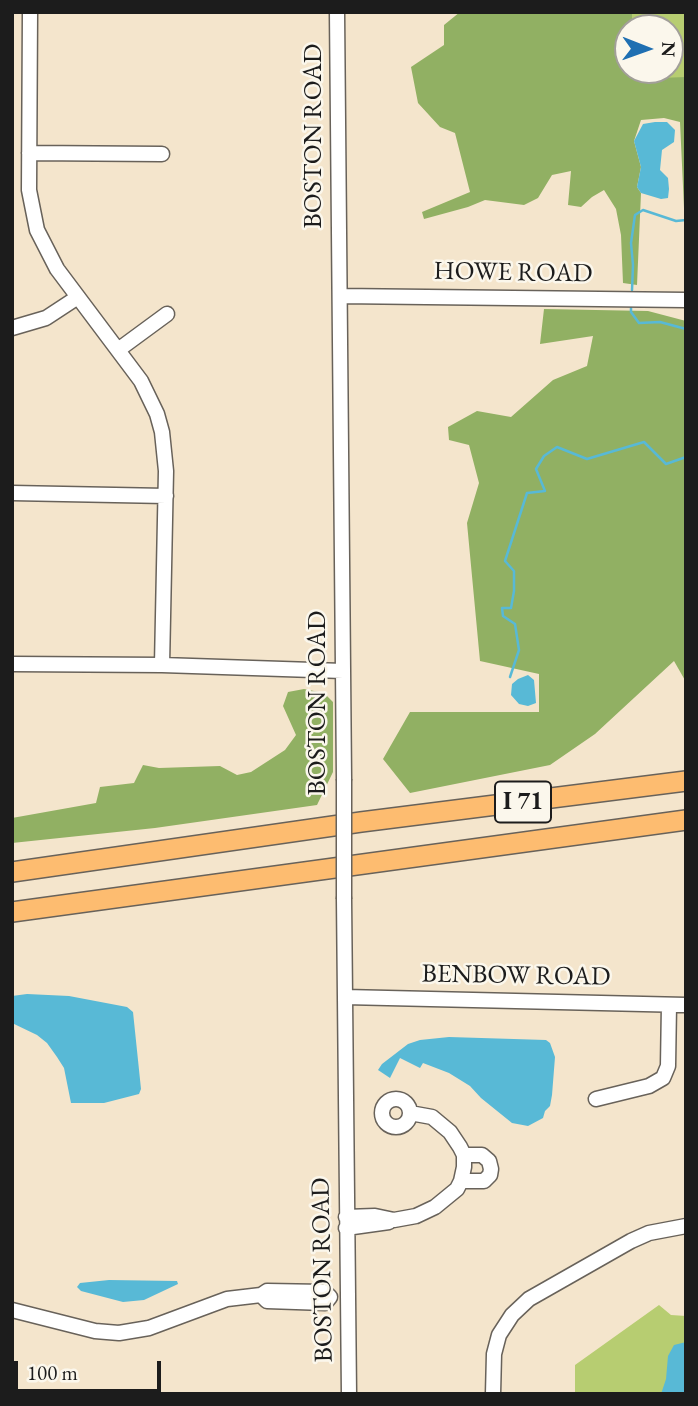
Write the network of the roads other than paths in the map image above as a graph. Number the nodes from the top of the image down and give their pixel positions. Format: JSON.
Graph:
{"nodes":[{"id":1,"x":30,"y":12,"type":"edge"},
{"id":2,"x":337,"y":12,"type":"edge"},
{"id":3,"x":29,"y":153,"type":"junction"},
{"id":4,"x":162,"y":154,"type":"dead end"},
{"id":5,"x":340,"y":296,"type":"junction"},
{"id":6,"x":78,"y":297,"type":"junction"},
{"id":7,"x":686,"y":300,"type":"edge"},
{"id":8,"x":167,"y":314,"type":"dead end"},
{"id":9,"x":12,"y":328,"type":"edge"},
{"id":10,"x":118,"y":350,"type":"junction"},
{"id":11,"x":12,"y":493,"type":"edge"},
{"id":12,"x":166,"y":496,"type":"junction"},
{"id":13,"x":12,"y":663,"type":"edge"},
{"id":14,"x":162,"y":665,"type":"junction"},
{"id":15,"x":343,"y":671,"type":"junction"},
{"id":16,"x":686,"y":781,"type":"edge"},
{"id":17,"x":686,"y":820,"type":"edge"},
{"id":18,"x":12,"y":872,"type":"edge"},
{"id":19,"x":12,"y":912,"type":"edge"},
{"id":20,"x":345,"y":997,"type":"junction"},
{"id":21,"x":669,"y":1005,"type":"junction"},
{"id":22,"x":686,"y":1005,"type":"edge"},
{"id":23,"x":596,"y":1098,"type":"dead end"},
{"id":24,"x":410,"y":1113,"type":"dead end"},
{"id":25,"x":464,"y":1155,"type":"junction"},
{"id":26,"x":461,"y":1181,"type":"junction"},
{"id":27,"x":346,"y":1223,"type":"junction"},
{"id":28,"x":686,"y":1226,"type":"edge"},
{"id":29,"x":348,"y":1297,"type":"junction"},
{"id":30,"x":12,"y":1310,"type":"edge"},
{"id":31,"x":349,"y":1394,"type":"edge"},
{"id":32,"x":493,"y":1394,"type":"edge"}],
"edges":[{"from":1,"to":3,"type":"street"},
{"from":2,"to":5,"type":"street","name":"BOSTON ROAD"},
{"from":3,"to":4,"type":"street"},
{"from":3,"to":6,"type":"street"},
{"from":5,"to":7,"type":"street","name":"HOWE ROAD"},
{"from":5,"to":15,"type":"street","name":"BOSTON ROAD"},
{"from":6,"to":9,"type":"street"},
{"from":6,"to":10,"type":"street"},
{"from":8,"to":10,"type":"street"},
{"from":10,"to":12,"type":"street"},
{"from":11,"to":12,"type":"street"},
{"from":12,"to":14,"type":"street"},
{"from":13,"to":14,"type":"street"},
{"from":14,"to":15,"type":"street"},
{"from":15,"to":20,"type":"street","name":"BOSTON ROAD","bridge":true},
{"from":16,"to":18,"type":"highway","number":"I 71"},
{"from":17,"to":19,"type":"highway","number":"I 71"},
{"from":20,"to":21,"type":"street","name":"BENBOW ROAD"},
{"from":20,"to":27,"type":"street","name":"BOSTON ROAD"},
{"from":21,"to":22,"type":"street","name":"BENBOW ROAD"},
{"from":21,"to":23,"type":"street"},
{"from":24,"to":25,"type":"street"},
{"from":25,"to":26,"type":"street"},
{"from":25,"to":26,"type":"street"},
{"from":26,"to":27,"type":"street"},
{"from":27,"to":29,"type":"street","name":"BOSTON ROAD"},
{"from":28,"to":32,"type":"street"},
{"from":29,"to":30,"type":"street"},
{"from":29,"to":31,"type":"street","name":"BOSTON ROAD"}]}
